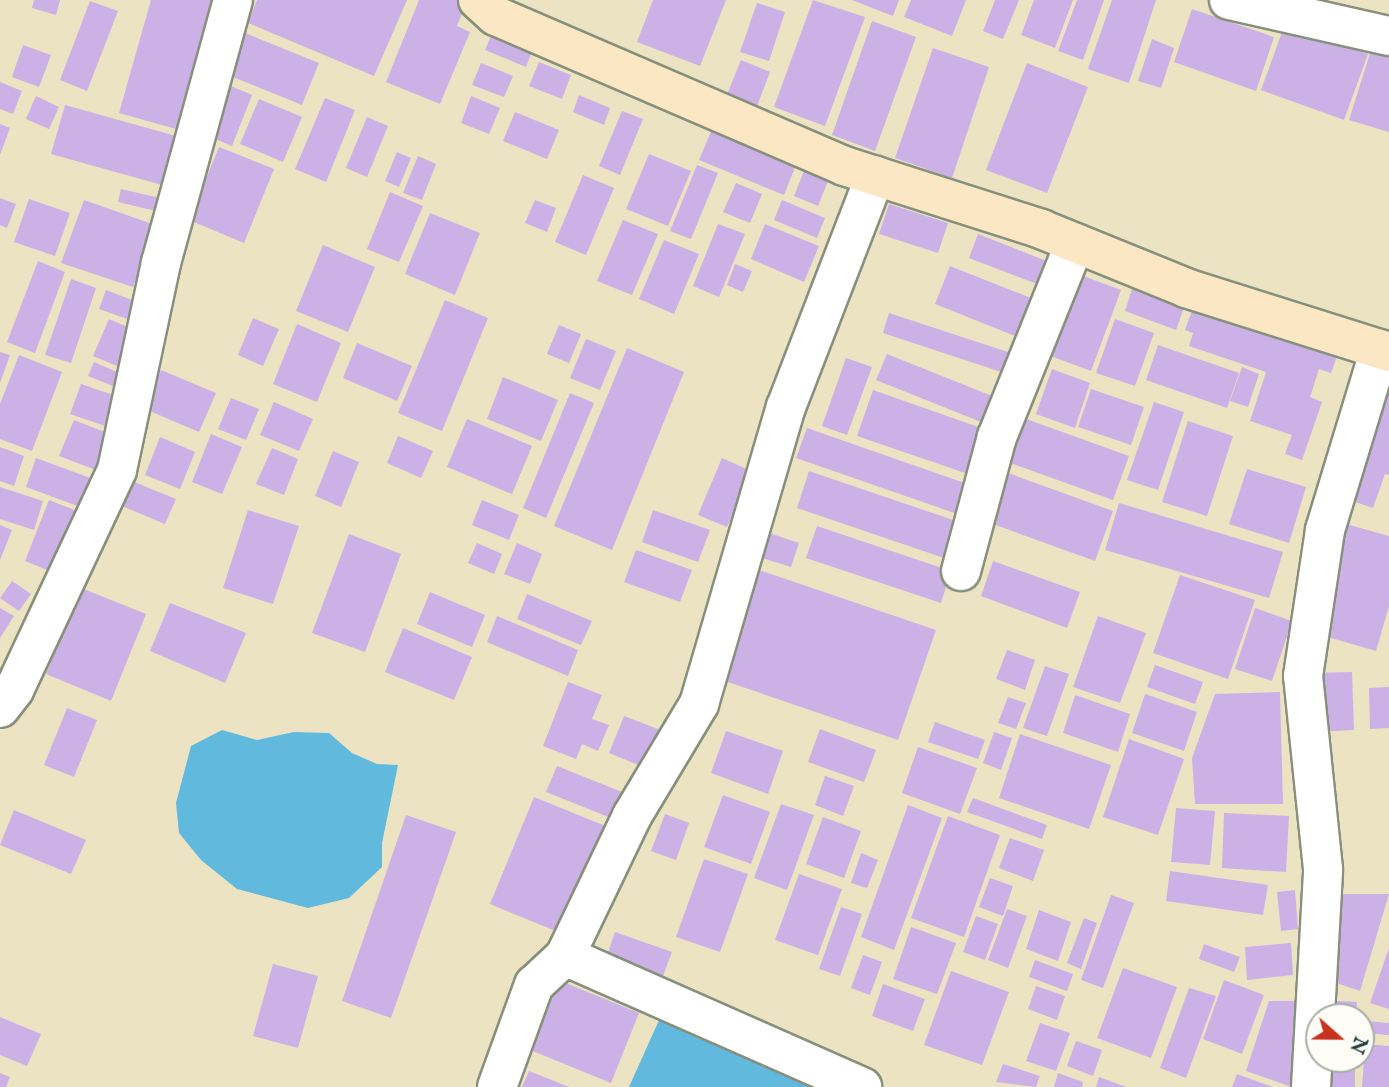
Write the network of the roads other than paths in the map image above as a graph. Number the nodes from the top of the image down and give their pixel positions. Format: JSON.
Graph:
{"nodes":[{"id":1,"x":233,"y":0,"type":"edge"},
{"id":2,"x":1229,"y":0,"type":"edge"},
{"id":3,"x":493,"y":5,"type":"edge"},
{"id":4,"x":1389,"y":36,"type":"edge"},
{"id":5,"x":875,"y":176,"type":"junction"},
{"id":6,"x":1075,"y":243,"type":"junction"},
{"id":7,"x":1385,"y":351,"type":"edge"},
{"id":8,"x":961,"y":571,"type":"dead end"},
{"id":9,"x":0,"y":708,"type":"edge"},
{"id":10,"x":565,"y":956,"type":"junction"},
{"id":11,"x":498,"y":1087,"type":"edge"},
{"id":12,"x":862,"y":1087,"type":"edge"},
{"id":13,"x":1311,"y":1087,"type":"edge"}],
"edges":[{"from":1,"to":9,"type":"street"},
{"from":2,"to":4,"type":"street"},
{"from":3,"to":5,"type":"street"},
{"from":5,"to":6,"type":"street"},
{"from":5,"to":10,"type":"street"},
{"from":6,"to":7,"type":"street"},
{"from":6,"to":8,"type":"street"},
{"from":7,"to":13,"type":"street"},
{"from":10,"to":11,"type":"street"},
{"from":10,"to":12,"type":"street"}]}
